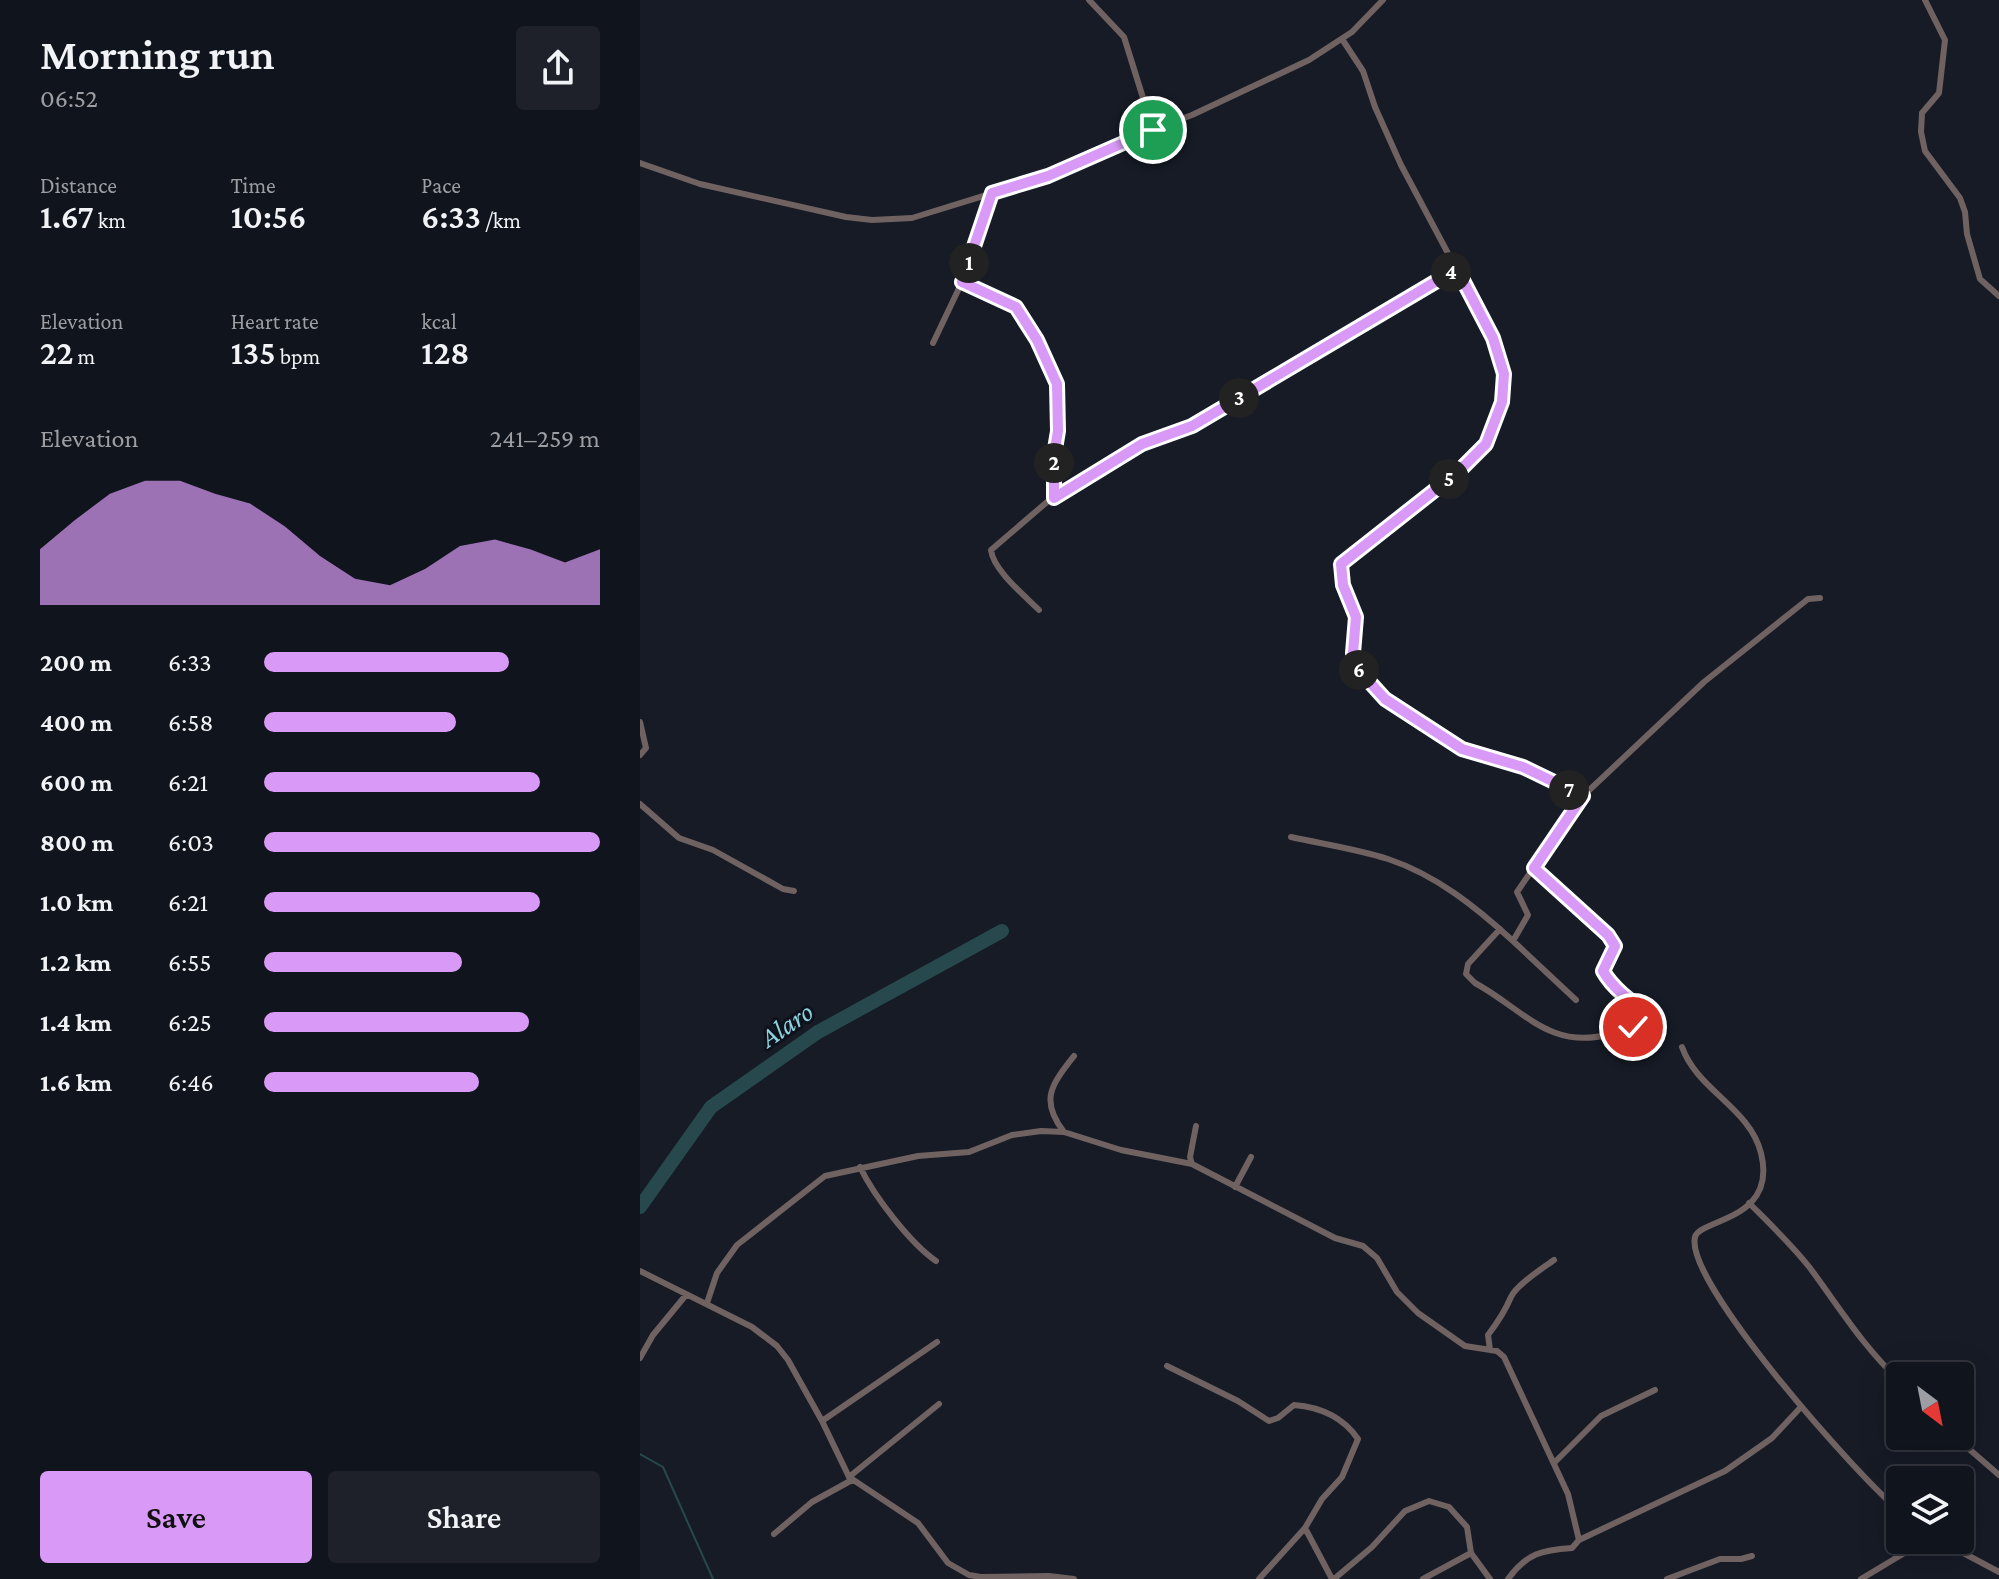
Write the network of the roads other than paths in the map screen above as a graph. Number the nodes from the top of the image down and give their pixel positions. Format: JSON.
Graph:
{"nodes":[{"id":1,"x":1089,"y":0,"type":"edge"},
{"id":2,"x":1383,"y":0,"type":"edge"},
{"id":3,"x":1925,"y":0,"type":"edge"},
{"id":4,"x":1342,"y":39,"type":"junction"},
{"id":5,"x":1153,"y":130,"type":"junction"},
{"id":6,"x":640,"y":163,"type":"edge"},
{"id":7,"x":992,"y":193,"type":"junction"},
{"id":8,"x":1457,"y":269,"type":"junction"},
{"id":9,"x":962,"y":282,"type":"junction"},
{"id":10,"x":1999,"y":296,"type":"edge"},
{"id":11,"x":933,"y":343,"type":"dead end"},
{"id":12,"x":1054,"y":498,"type":"junction"},
{"id":13,"x":1820,"y":598,"type":"dead end"},
{"id":14,"x":1039,"y":610,"type":"dead end"},
{"id":15,"x":640,"y":722,"type":"edge"},
{"id":16,"x":640,"y":755,"type":"edge"},
{"id":17,"x":1583,"y":796,"type":"junction"},
{"id":18,"x":640,"y":804,"type":"edge"},
{"id":19,"x":1291,"y":837,"type":"dead end"},
{"id":20,"x":1534,"y":868,"type":"junction"},
{"id":21,"x":794,"y":891,"type":"dead end"},
{"id":22,"x":1500,"y":929,"type":"junction"},
{"id":23,"x":1513,"y":941,"type":"junction"},
{"id":24,"x":1576,"y":1000,"type":"dead end"},
{"id":25,"x":1649,"y":1014,"type":"junction"},
{"id":26,"x":1660,"y":1027,"type":"dead end"},
{"id":27,"x":1682,"y":1047,"type":"dead end"},
{"id":28,"x":1074,"y":1056,"type":"dead end"},
{"id":29,"x":1196,"y":1126,"type":"dead end"},
{"id":30,"x":1064,"y":1132,"type":"junction"},
{"id":31,"x":1251,"y":1157,"type":"dead end"},
{"id":32,"x":1192,"y":1164,"type":"junction"},
{"id":33,"x":860,"y":1167,"type":"junction"},
{"id":34,"x":1235,"y":1187,"type":"junction"},
{"id":35,"x":1749,"y":1203,"type":"junction"},
{"id":36,"x":1554,"y":1260,"type":"dead end"},
{"id":37,"x":936,"y":1261,"type":"dead end"},
{"id":38,"x":640,"y":1271,"type":"edge"},
{"id":39,"x":686,"y":1295,"type":"junction"},
{"id":40,"x":707,"y":1303,"type":"junction"},
{"id":41,"x":937,"y":1342,"type":"dead end"},
{"id":42,"x":1490,"y":1350,"type":"junction"},
{"id":43,"x":640,"y":1358,"type":"edge"},
{"id":44,"x":1167,"y":1366,"type":"dead end"},
{"id":45,"x":1886,"y":1369,"type":"edge"},
{"id":46,"x":1655,"y":1390,"type":"dead end"},
{"id":47,"x":939,"y":1404,"type":"dead end"},
{"id":48,"x":1800,"y":1408,"type":"junction"},
{"id":49,"x":822,"y":1421,"type":"junction"},
{"id":50,"x":1970,"y":1450,"type":"edge"},
{"id":51,"x":1555,"y":1462,"type":"junction"},
{"id":52,"x":1999,"y":1475,"type":"edge"},
{"id":53,"x":850,"y":1478,"type":"junction"},
{"id":54,"x":1886,"y":1498,"type":"edge"},
{"id":55,"x":1305,"y":1528,"type":"junction"},
{"id":56,"x":774,"y":1534,"type":"dead end"},
{"id":57,"x":1579,"y":1540,"type":"junction"},
{"id":58,"x":1471,"y":1553,"type":"junction"},
{"id":59,"x":1903,"y":1554,"type":"edge"},
{"id":60,"x":1964,"y":1554,"type":"edge"},
{"id":61,"x":1752,"y":1556,"type":"dead end"},
{"id":62,"x":1999,"y":1573,"type":"edge"},
{"id":63,"x":1074,"y":1579,"type":"edge"},
{"id":64,"x":1259,"y":1579,"type":"edge"},
{"id":65,"x":1333,"y":1579,"type":"edge"},
{"id":66,"x":1423,"y":1579,"type":"edge"},
{"id":67,"x":1490,"y":1579,"type":"edge"},
{"id":68,"x":1508,"y":1579,"type":"edge"},
{"id":69,"x":1667,"y":1579,"type":"edge"},
{"id":70,"x":1861,"y":1579,"type":"edge"},
{"id":71,"x":1995,"y":1579,"type":"edge"}],
"edges":[{"from":1,"to":5,"type":"street"},
{"from":2,"to":4,"type":"street"},
{"from":3,"to":10,"type":"street"},
{"from":4,"to":5,"type":"street"},
{"from":4,"to":8,"type":"street"},
{"from":5,"to":7,"type":"street"},
{"from":6,"to":7,"type":"street"},
{"from":7,"to":9,"type":"street"},
{"from":8,"to":12,"type":"street"},
{"from":8,"to":17,"type":"street"},
{"from":9,"to":11,"type":"street"},
{"from":9,"to":12,"type":"street"},
{"from":12,"to":14,"type":"street"},
{"from":13,"to":17,"type":"street"},
{"from":15,"to":16,"type":"street"},
{"from":17,"to":20,"type":"street"},
{"from":18,"to":21,"type":"street"},
{"from":19,"to":22,"type":"street"},
{"from":20,"to":23,"type":"street"},
{"from":20,"to":25,"type":"street"},
{"from":22,"to":23,"type":"street"},
{"from":22,"to":25,"type":"street"},
{"from":23,"to":24,"type":"street"},
{"from":25,"to":26,"type":"street"},
{"from":27,"to":35,"type":"street"},
{"from":28,"to":30,"type":"street"},
{"from":29,"to":32,"type":"street"},
{"from":30,"to":32,"type":"street"},
{"from":30,"to":33,"type":"street"},
{"from":31,"to":34,"type":"street"},
{"from":32,"to":34,"type":"street"},
{"from":33,"to":37,"type":"street"},
{"from":33,"to":40,"type":"street"},
{"from":34,"to":42,"type":"street"},
{"from":35,"to":45,"type":"street"},
{"from":35,"to":48,"type":"street"},
{"from":36,"to":42,"type":"street"},
{"from":38,"to":39,"type":"street"},
{"from":39,"to":40,"type":"street"},
{"from":39,"to":43,"type":"street"},
{"from":40,"to":49,"type":"street"},
{"from":41,"to":49,"type":"street"},
{"from":42,"to":51,"type":"street"},
{"from":44,"to":55,"type":"street"},
{"from":46,"to":51,"type":"street"},
{"from":47,"to":53,"type":"street"},
{"from":48,"to":54,"type":"street"},
{"from":48,"to":57,"type":"street"},
{"from":49,"to":53,"type":"street"},
{"from":50,"to":52,"type":"street"},
{"from":51,"to":57,"type":"street"},
{"from":53,"to":56,"type":"street"},
{"from":53,"to":63,"type":"street"},
{"from":55,"to":64,"type":"street"},
{"from":55,"to":65,"type":"street"},
{"from":57,"to":68,"type":"street"},
{"from":58,"to":65,"type":"street"},
{"from":58,"to":66,"type":"street"},
{"from":58,"to":67,"type":"street"},
{"from":59,"to":70,"type":"street"},
{"from":60,"to":62,"type":"street"},
{"from":61,"to":69,"type":"street"},
{"from":62,"to":71,"type":"street"}]}
